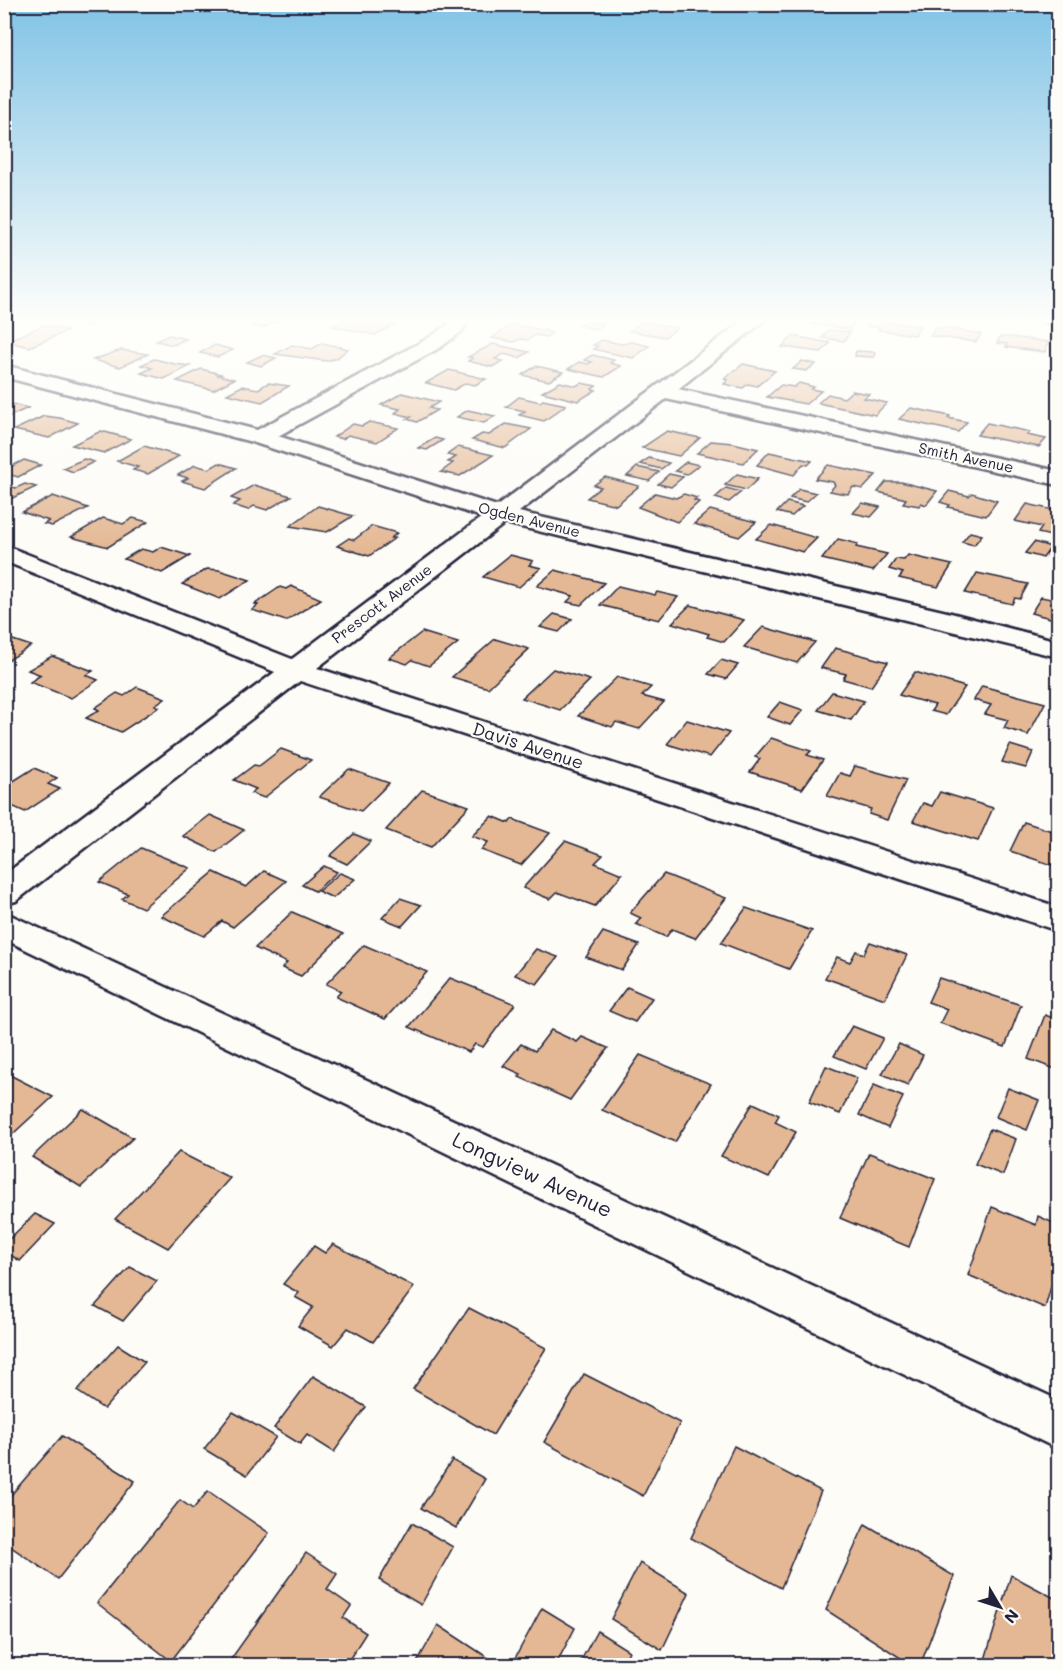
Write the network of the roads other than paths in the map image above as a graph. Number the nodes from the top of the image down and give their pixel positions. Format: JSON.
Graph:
{"nodes":[{"id":1,"x":95,"y":395,"type":"edge"},
{"id":2,"x":339,"y":395,"type":"edge"},
{"id":3,"x":659,"y":395,"type":"edge"},
{"id":4,"x":677,"y":395,"type":"edge"},
{"id":5,"x":260,"y":438,"type":"junction"},
{"id":6,"x":1059,"y":478,"type":"edge"},
{"id":7,"x":501,"y":515,"type":"junction"},
{"id":8,"x":4,"y":552,"type":"edge"},
{"id":9,"x":1059,"y":649,"type":"edge"},
{"id":10,"x":294,"y":670,"type":"junction"},
{"id":11,"x":4,"y":893,"type":"edge"},
{"id":12,"x":1059,"y":919,"type":"edge"},
{"id":13,"x":4,"y":924,"type":"edge"},
{"id":14,"x":1059,"y":1425,"type":"edge"}],
"edges":[{"from":1,"to":5,"type":"street","name":"Ogden Avenue"},
{"from":2,"to":5,"type":"street"},
{"from":3,"to":7,"type":"street","name":"Prescott Avenue"},
{"from":4,"to":6,"type":"street","name":"Smith Avenue"},
{"from":5,"to":7,"type":"street","name":"Ogden Avenue"},
{"from":7,"to":9,"type":"street","name":"Ogden Avenue"},
{"from":7,"to":10,"type":"street","name":"Prescott Avenue"},
{"from":8,"to":10,"type":"street","name":"Davis Avenue"},
{"from":10,"to":11,"type":"street","name":"Prescott Avenue"},
{"from":10,"to":12,"type":"street","name":"Davis Avenue"},
{"from":13,"to":14,"type":"street","name":"Longview Avenue"}]}
